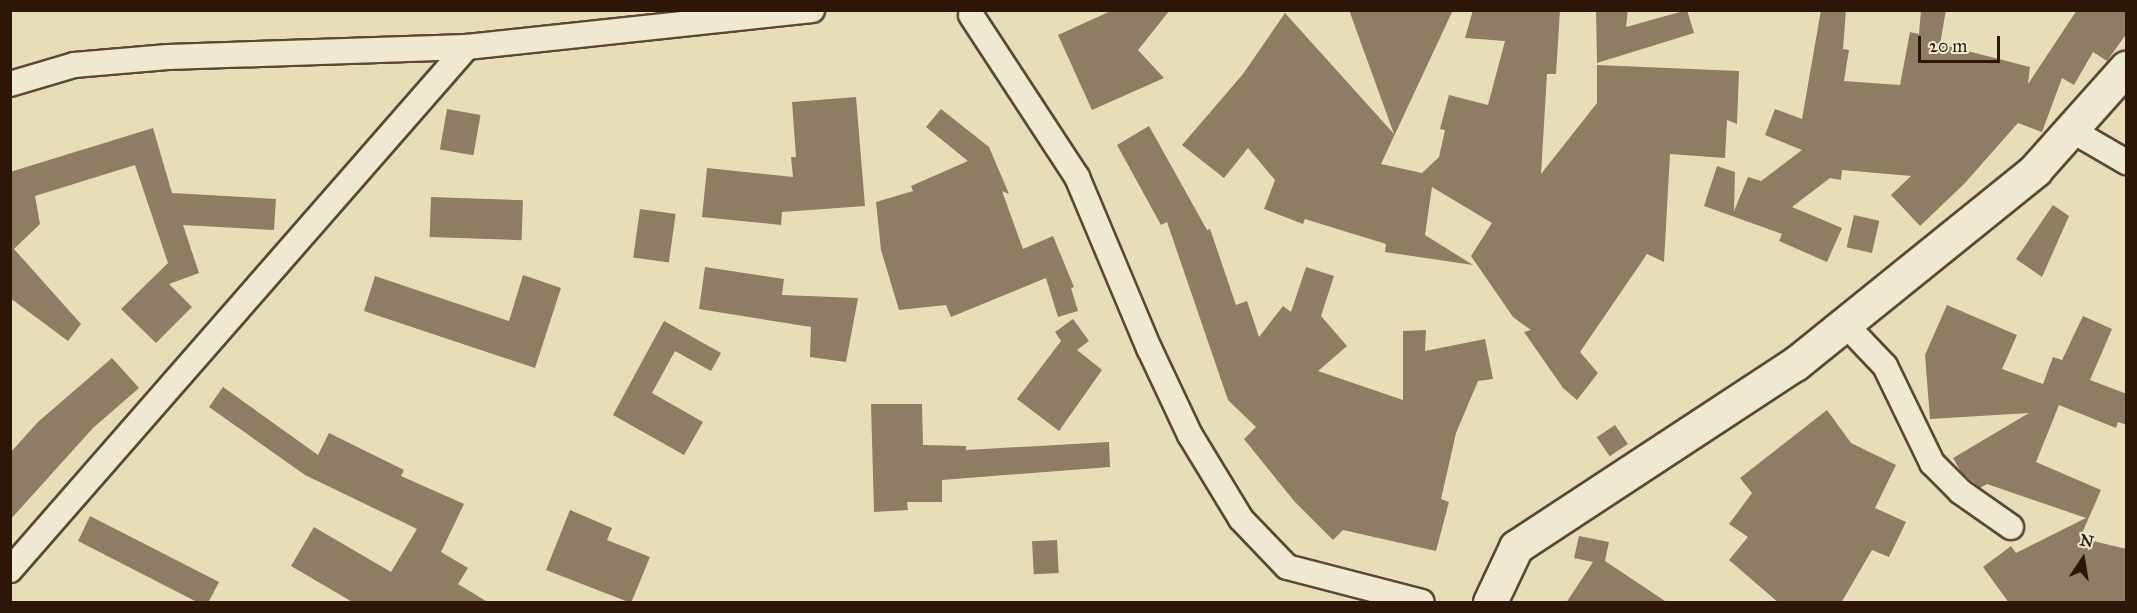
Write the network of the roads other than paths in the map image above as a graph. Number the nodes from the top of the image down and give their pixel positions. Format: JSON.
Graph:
{"nodes":[{"id":1,"x":812,"y":10,"type":"edge"},
{"id":2,"x":970,"y":12,"type":"edge"},
{"id":3,"x":467,"y":47,"type":"junction"},
{"id":4,"x":2127,"y":68,"type":"edge"},
{"id":5,"x":10,"y":84,"type":"edge"},
{"id":6,"x":2071,"y":130,"type":"junction"},
{"id":7,"x":2127,"y":162,"type":"edge"},
{"id":8,"x":1845,"y":324,"type":"junction"},
{"id":9,"x":2011,"y":527,"type":"dead end"},
{"id":10,"x":10,"y":570,"type":"edge"},
{"id":11,"x":1422,"y":603,"type":"edge"},
{"id":12,"x":1490,"y":603,"type":"edge"}],
"edges":[{"from":1,"to":3,"type":"street"},
{"from":2,"to":11,"type":"street"},
{"from":3,"to":5,"type":"street"},
{"from":3,"to":10,"type":"street"},
{"from":4,"to":6,"type":"street"},
{"from":6,"to":7,"type":"street"},
{"from":6,"to":8,"type":"street"},
{"from":8,"to":9,"type":"street"},
{"from":8,"to":12,"type":"street"}]}
